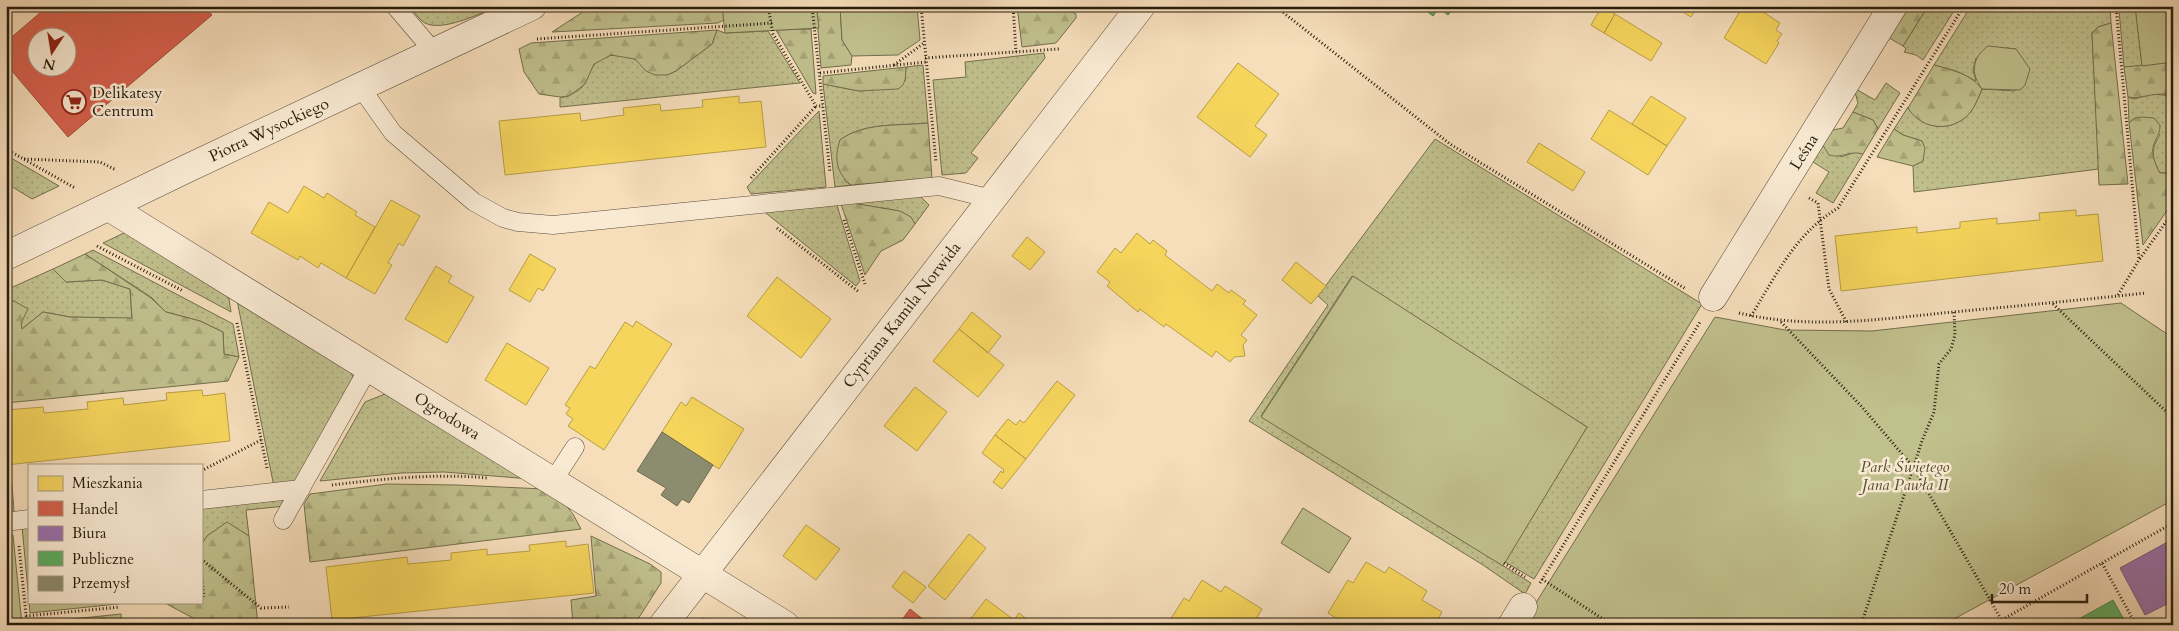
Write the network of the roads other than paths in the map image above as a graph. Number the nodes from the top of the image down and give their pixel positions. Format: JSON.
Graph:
{"nodes":[{"id":1,"x":394,"y":6,"type":"edge"},
{"id":2,"x":532,"y":6,"type":"edge"},
{"id":3,"x":1141,"y":6,"type":"edge"},
{"id":4,"x":1894,"y":6,"type":"edge"},
{"id":5,"x":435,"y":53,"type":"junction"},
{"id":6,"x":361,"y":88,"type":"junction"},
{"id":7,"x":992,"y":199,"type":"junction"},
{"id":8,"x":109,"y":207,"type":"junction"},
{"id":9,"x":6,"y":256,"type":"edge"},
{"id":10,"x":1712,"y":301,"type":"road end"},
{"id":11,"x":369,"y":367,"type":"junction"},
{"id":12,"x":575,"y":447,"type":"dead end"},
{"id":13,"x":553,"y":481,"type":"junction"},
{"id":14,"x":301,"y":489,"type":"junction"},
{"id":15,"x":202,"y":500,"type":"edge"},
{"id":16,"x":283,"y":520,"type":"dead end"},
{"id":17,"x":703,"y":573,"type":"junction"},
{"id":18,"x":663,"y":625,"type":"edge"},
{"id":19,"x":785,"y":625,"type":"edge"}],
"edges":[{"from":1,"to":5,"type":"lane"},
{"from":2,"to":5,"type":"street","name":"Piotra Wysockiego"},
{"from":3,"to":7,"type":"street","name":"Cypriana Kamila Norwida"},
{"from":4,"to":10,"type":"street","name":"Leśna"},
{"from":5,"to":6,"type":"street","name":"Piotra Wysockiego"},
{"from":6,"to":7,"type":"lane"},
{"from":6,"to":8,"type":"street","name":"Piotra Wysockiego"},
{"from":7,"to":17,"type":"street","name":"Cypriana Kamila Norwida"},
{"from":8,"to":9,"type":"street","name":"Piotra Wysockiego"},
{"from":8,"to":11,"type":"street","name":"Ogrodowa"},
{"from":11,"to":13,"type":"street","name":"Ogrodowa"},
{"from":11,"to":14,"type":"lane"},
{"from":12,"to":13,"type":"lane"},
{"from":13,"to":17,"type":"street","name":"Ogrodowa"},
{"from":14,"to":15,"type":"lane"},
{"from":14,"to":16,"type":"lane"},
{"from":17,"to":18,"type":"street","name":"Cypriana Kamila Norwida"},
{"from":17,"to":19,"type":"street","name":"Ogrodowa"}]}
